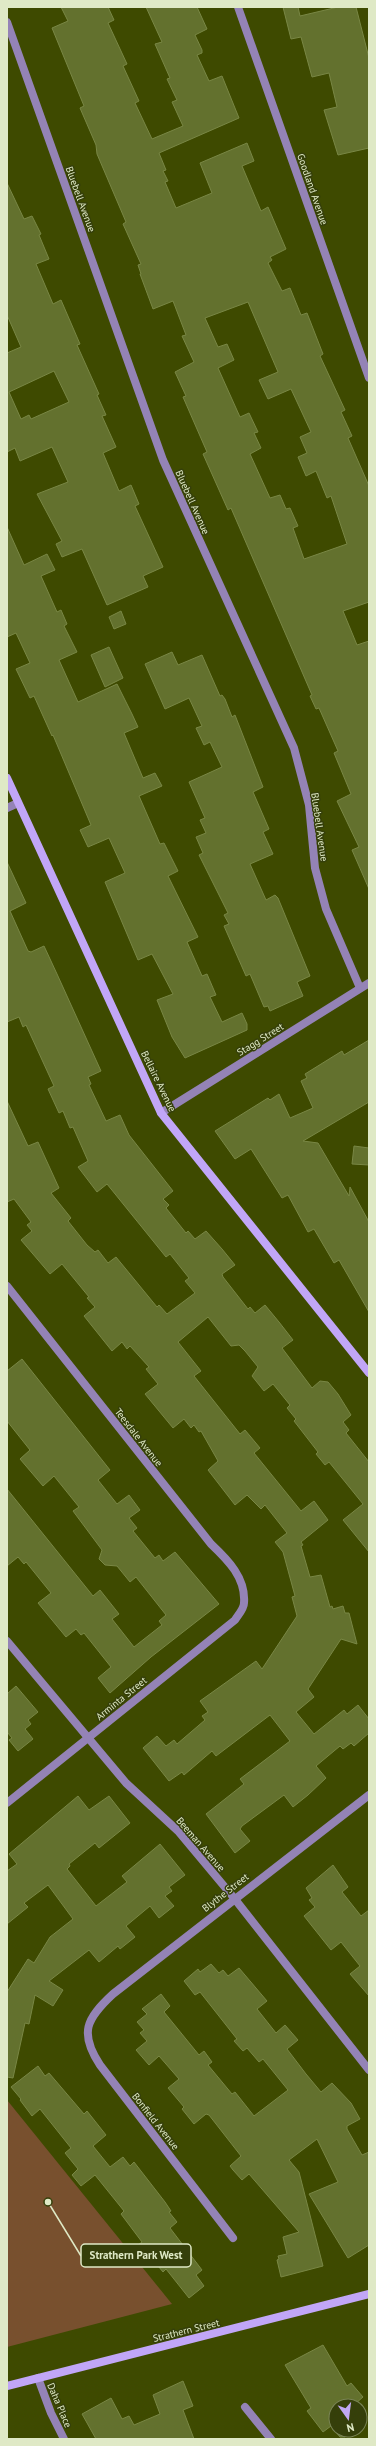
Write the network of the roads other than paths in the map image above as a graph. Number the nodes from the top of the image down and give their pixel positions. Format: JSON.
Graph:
{"nodes":[{"id":1,"x":238,"y":7,"type":"edge"},
{"id":2,"x":7,"y":22,"type":"edge"},
{"id":3,"x":369,"y":378,"type":"edge"},
{"id":4,"x":7,"y":778,"type":"edge"},
{"id":5,"x":18,"y":803,"type":"junction"},
{"id":6,"x":7,"y":808,"type":"edge"},
{"id":7,"x":369,"y":983,"type":"edge"},
{"id":8,"x":360,"y":988,"type":"junction"},
{"id":9,"x":162,"y":1113,"type":"junction"},
{"id":10,"x":7,"y":1286,"type":"edge"},
{"id":11,"x":369,"y":1373,"type":"edge"},
{"id":12,"x":244,"y":1604,"type":"joint"},
{"id":13,"x":7,"y":1641,"type":"edge"},
{"id":14,"x":88,"y":1738,"type":"junction"},
{"id":15,"x":369,"y":1795,"type":"edge"},
{"id":16,"x":7,"y":1803,"type":"edge"},
{"id":17,"x":234,"y":1898,"type":"junction"},
{"id":18,"x":97,"y":2009,"type":"joint"},
{"id":19,"x":369,"y":2070,"type":"edge"},
{"id":20,"x":234,"y":2238,"type":"dead end"},
{"id":21,"x":369,"y":2294,"type":"edge"},
{"id":22,"x":38,"y":2378,"type":"junction"},
{"id":23,"x":7,"y":2386,"type":"edge"},
{"id":24,"x":245,"y":2407,"type":"dead end"},
{"id":25,"x":64,"y":2439,"type":"edge"},
{"id":26,"x":271,"y":2439,"type":"edge"}],
"edges":[{"from":1,"to":3,"type":"street","name":"Goodland Avenue"},
{"from":2,"to":8,"type":"street","name":"Bluebell Avenue"},
{"from":4,"to":5,"type":"street","name":"Bellaire Avenue"},
{"from":5,"to":6,"type":"street"},
{"from":5,"to":9,"type":"street","name":"Bellaire Avenue"},
{"from":7,"to":8,"type":"street","name":"Stagg Street"},
{"from":8,"to":9,"type":"street","name":"Stagg Street"},
{"from":9,"to":11,"type":"street","name":"Bellaire Avenue"},
{"from":10,"to":12,"type":"street","name":"Teesdale Avenue"},
{"from":12,"to":14,"type":"street","name":"Arminta Street"},
{"from":13,"to":14,"type":"street","name":"Beeman Avenue"},
{"from":14,"to":16,"type":"street","name":"Arminta Street"},
{"from":14,"to":17,"type":"street","name":"Beeman Avenue"},
{"from":15,"to":17,"type":"street","name":"Blythe Street"},
{"from":17,"to":18,"type":"street","name":"Blythe Street"},
{"from":17,"to":19,"type":"street","name":"Beeman Avenue"},
{"from":18,"to":20,"type":"street","name":"Bonfield Avenue"},
{"from":21,"to":22,"type":"street","name":"Strathern Street"},
{"from":22,"to":23,"type":"street","name":"Strathern Street"},
{"from":22,"to":25,"type":"street","name":"Daha Place"},
{"from":24,"to":26,"type":"street"}]}
